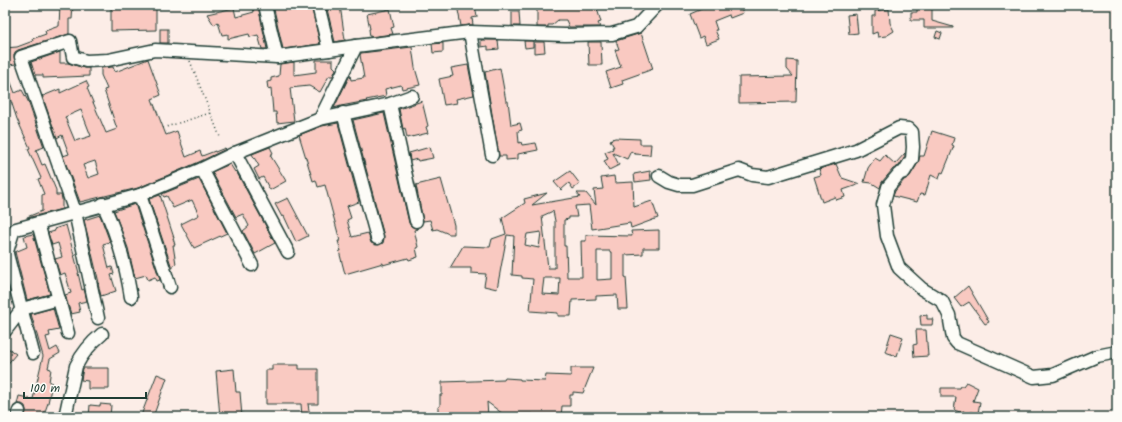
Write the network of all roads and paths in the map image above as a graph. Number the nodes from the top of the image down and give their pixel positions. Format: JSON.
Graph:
{"nodes":[{"id":1,"x":265,"y":5,"type":"edge"},
{"id":2,"x":318,"y":5,"type":"edge"},
{"id":3,"x":657,"y":5,"type":"edge"},
{"id":4,"x":470,"y":32,"type":"junction"},
{"id":5,"x":356,"y":46,"type":"junction"},
{"id":6,"x":330,"y":50,"type":"junction"},
{"id":7,"x":187,"y":52,"type":"junction"},
{"id":8,"x":277,"y":57,"type":"junction"},
{"id":9,"x":412,"y":96,"type":"dead end"},
{"id":10,"x":390,"y":104,"type":"junction"},
{"id":11,"x":210,"y":113,"type":"junction"},
{"id":12,"x":343,"y":113,"type":"junction"},
{"id":13,"x":320,"y":119,"type":"junction"},
{"id":14,"x":163,"y":128,"type":"dead end"},
{"id":15,"x":220,"y":137,"type":"dead end"},
{"id":16,"x":235,"y":153,"type":"junction"},
{"id":17,"x":492,"y":155,"type":"dead end"},
{"id":18,"x":202,"y":169,"type":"junction"},
{"id":19,"x":659,"y":176,"type":"dead end"},
{"id":20,"x":140,"y":195,"type":"junction"},
{"id":21,"x":103,"y":204,"type":"junction"},
{"id":22,"x":75,"y":212,"type":"junction"},
{"id":23,"x":416,"y":221,"type":"dead end"},
{"id":24,"x":38,"y":223,"type":"junction"},
{"id":25,"x":377,"y":238,"type":"dead end"},
{"id":26,"x":288,"y":252,"type":"dead end"},
{"id":27,"x":6,"y":256,"type":"edge"},
{"id":28,"x":252,"y":265,"type":"dead end"},
{"id":29,"x":170,"y":287,"type":"dead end"},
{"id":30,"x":131,"y":297,"type":"dead end"},
{"id":31,"x":59,"y":299,"type":"junction"},
{"id":32,"x":22,"y":309,"type":"junction"},
{"id":33,"x":98,"y":318,"type":"dead end"},
{"id":34,"x":5,"y":331,"type":"edge"},
{"id":35,"x":68,"y":333,"type":"dead end"},
{"id":36,"x":102,"y":334,"type":"dead end"},
{"id":37,"x":1117,"y":352,"type":"edge"},
{"id":38,"x":34,"y":353,"type":"dead end"},
{"id":39,"x":65,"y":417,"type":"edge"}],
"edges":[{"from":1,"to":8,"type":"street"},
{"from":2,"to":6,"type":"street"},
{"from":3,"to":4,"type":"street"},
{"from":4,"to":5,"type":"street"},
{"from":4,"to":17,"type":"street"},
{"from":5,"to":6,"type":"street"},
{"from":5,"to":13,"type":"street"},
{"from":6,"to":8,"type":"street"},
{"from":7,"to":8,"type":"street"},
{"from":7,"to":11,"type":"path"},
{"from":7,"to":22,"type":"street"},
{"from":9,"to":10,"type":"street"},
{"from":10,"to":12,"type":"street"},
{"from":10,"to":23,"type":"street"},
{"from":11,"to":14,"type":"path"},
{"from":11,"to":15,"type":"path"},
{"from":12,"to":13,"type":"street"},
{"from":12,"to":25,"type":"street"},
{"from":13,"to":16,"type":"street"},
{"from":16,"to":18,"type":"street"},
{"from":16,"to":26,"type":"street"},
{"from":18,"to":20,"type":"street"},
{"from":18,"to":28,"type":"street"},
{"from":19,"to":37,"type":"street"},
{"from":20,"to":21,"type":"street"},
{"from":20,"to":29,"type":"street"},
{"from":21,"to":22,"type":"street"},
{"from":21,"to":30,"type":"street"},
{"from":22,"to":24,"type":"street"},
{"from":22,"to":33,"type":"street"},
{"from":24,"to":27,"type":"street"},
{"from":24,"to":31,"type":"street"},
{"from":27,"to":32,"type":"street"},
{"from":31,"to":32,"type":"street"},
{"from":31,"to":35,"type":"street"},
{"from":32,"to":34,"type":"street"},
{"from":32,"to":38,"type":"street"},
{"from":36,"to":39,"type":"street"}]}
